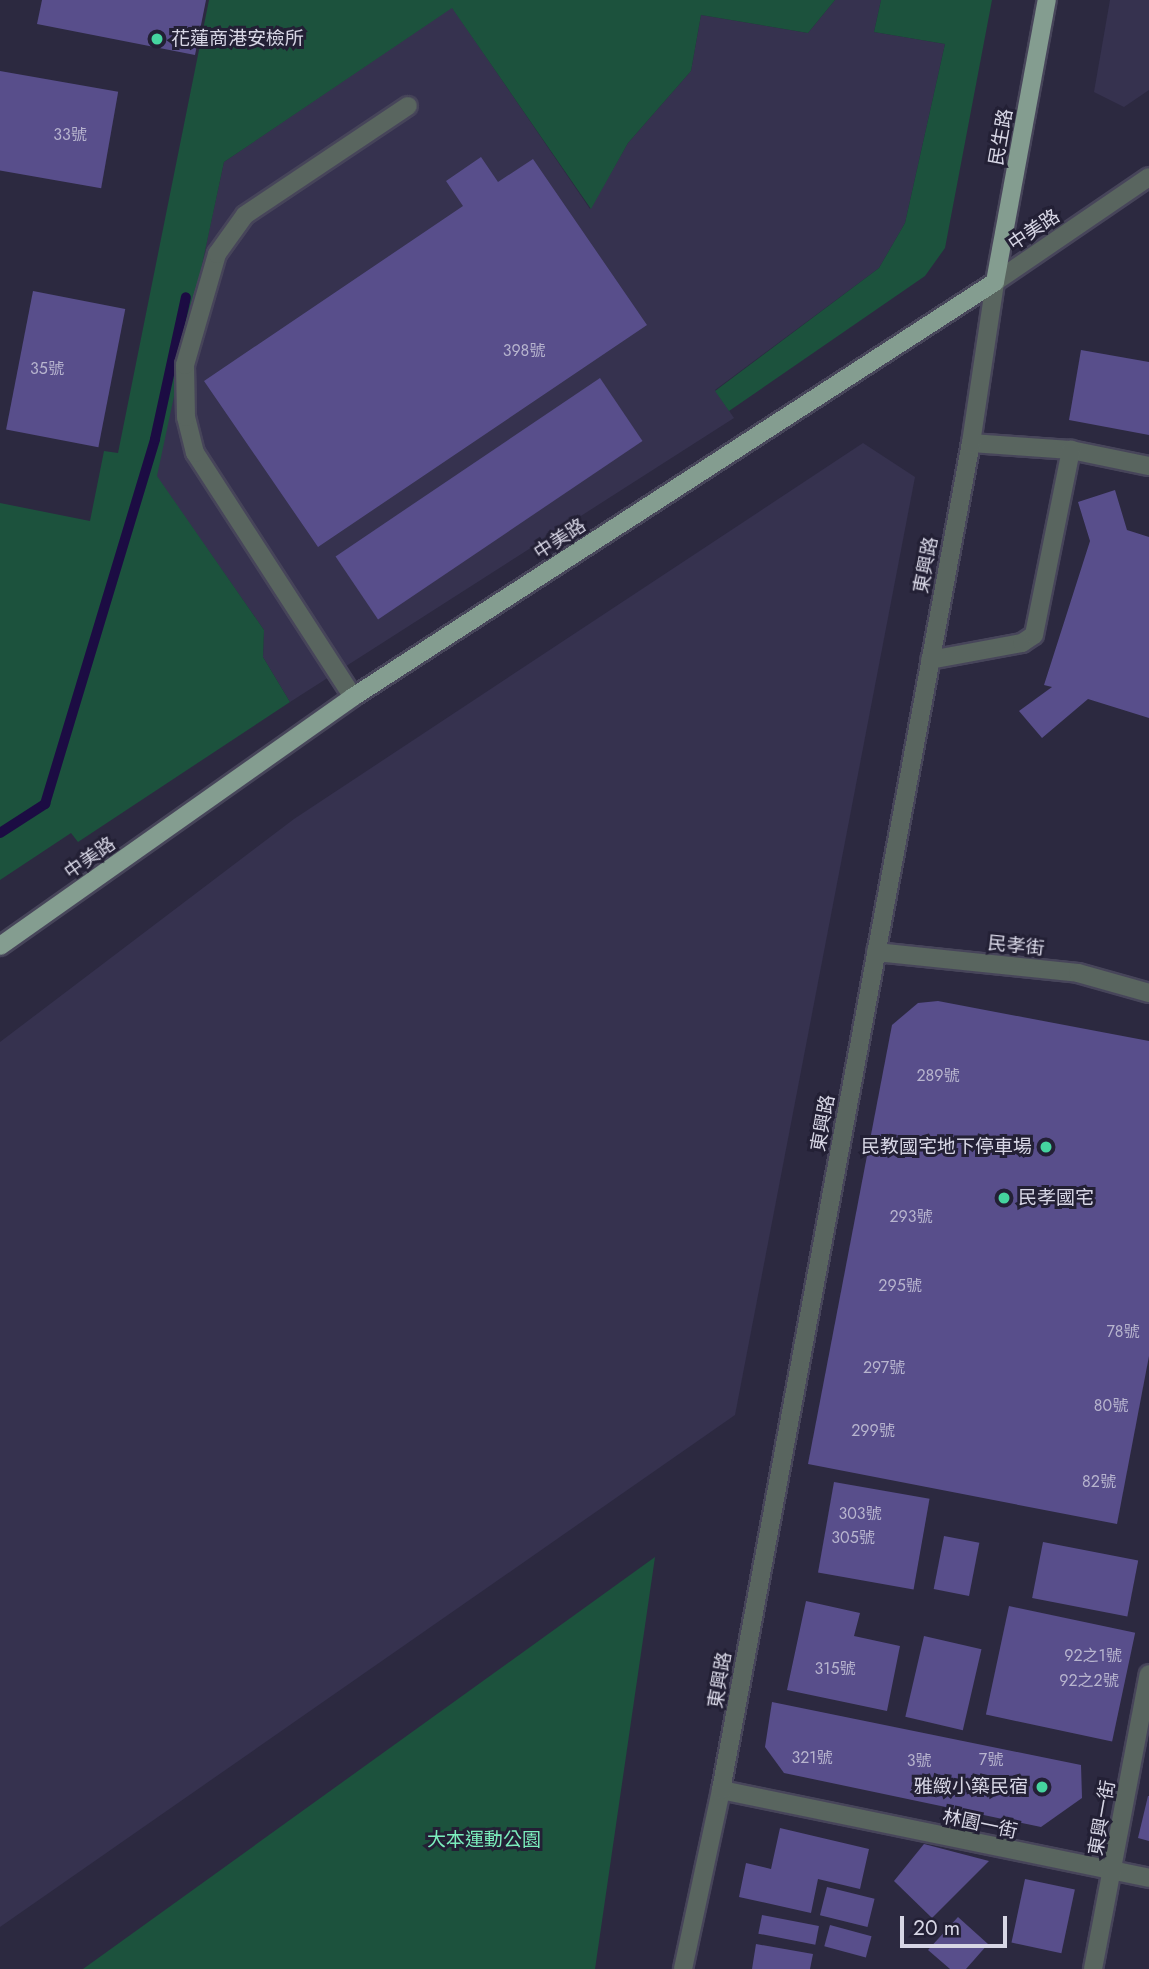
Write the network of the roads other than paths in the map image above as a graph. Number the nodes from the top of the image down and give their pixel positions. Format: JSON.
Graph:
{"nodes":[{"id":1,"x":1047,"y":0,"type":"edge"},
{"id":2,"x":408,"y":106,"type":"dead end"},
{"id":3,"x":1149,"y":177,"type":"edge"},
{"id":4,"x":995,"y":282,"type":"junction"},
{"id":5,"x":971,"y":443,"type":"junction"},
{"id":6,"x":1071,"y":450,"type":"junction"},
{"id":7,"x":1149,"y":466,"type":"edge"},
{"id":8,"x":930,"y":660,"type":"junction"},
{"id":9,"x":354,"y":697,"type":"junction"},
{"id":10,"x":0,"y":946,"type":"edge"},
{"id":11,"x":876,"y":952,"type":"junction"},
{"id":12,"x":1149,"y":993,"type":"edge"},
{"id":13,"x":1149,"y":1674,"type":"edge"},
{"id":14,"x":721,"y":1790,"type":"junction"},
{"id":15,"x":1114,"y":1873,"type":"junction"},
{"id":16,"x":1149,"y":1878,"type":"edge"},
{"id":17,"x":683,"y":1969,"type":"edge"},
{"id":18,"x":1093,"y":1969,"type":"edge"}],
"edges":[{"from":1,"to":4,"type":"main road","name":"民生路"},
{"from":2,"to":9,"type":"street"},
{"from":3,"to":4,"type":"street","name":"中美路"},
{"from":4,"to":5,"type":"street","name":"東興路"},
{"from":4,"to":9,"type":"main road","name":"中美路"},
{"from":5,"to":6,"type":"street"},
{"from":5,"to":8,"type":"street","name":"東興路"},
{"from":6,"to":7,"type":"street"},
{"from":6,"to":8,"type":"street"},
{"from":8,"to":11,"type":"street","name":"東興路"},
{"from":9,"to":10,"type":"main road","name":"中美路"},
{"from":11,"to":12,"type":"street","name":"民孝街"},
{"from":11,"to":14,"type":"street","name":"東興路"},
{"from":13,"to":15,"type":"street","name":"東興一街"},
{"from":14,"to":15,"type":"street","name":"林園一街"},
{"from":14,"to":17,"type":"street","name":"東興路"},
{"from":15,"to":16,"type":"street","name":"林園一街"},
{"from":15,"to":18,"type":"street","name":"東興一街"}]}
